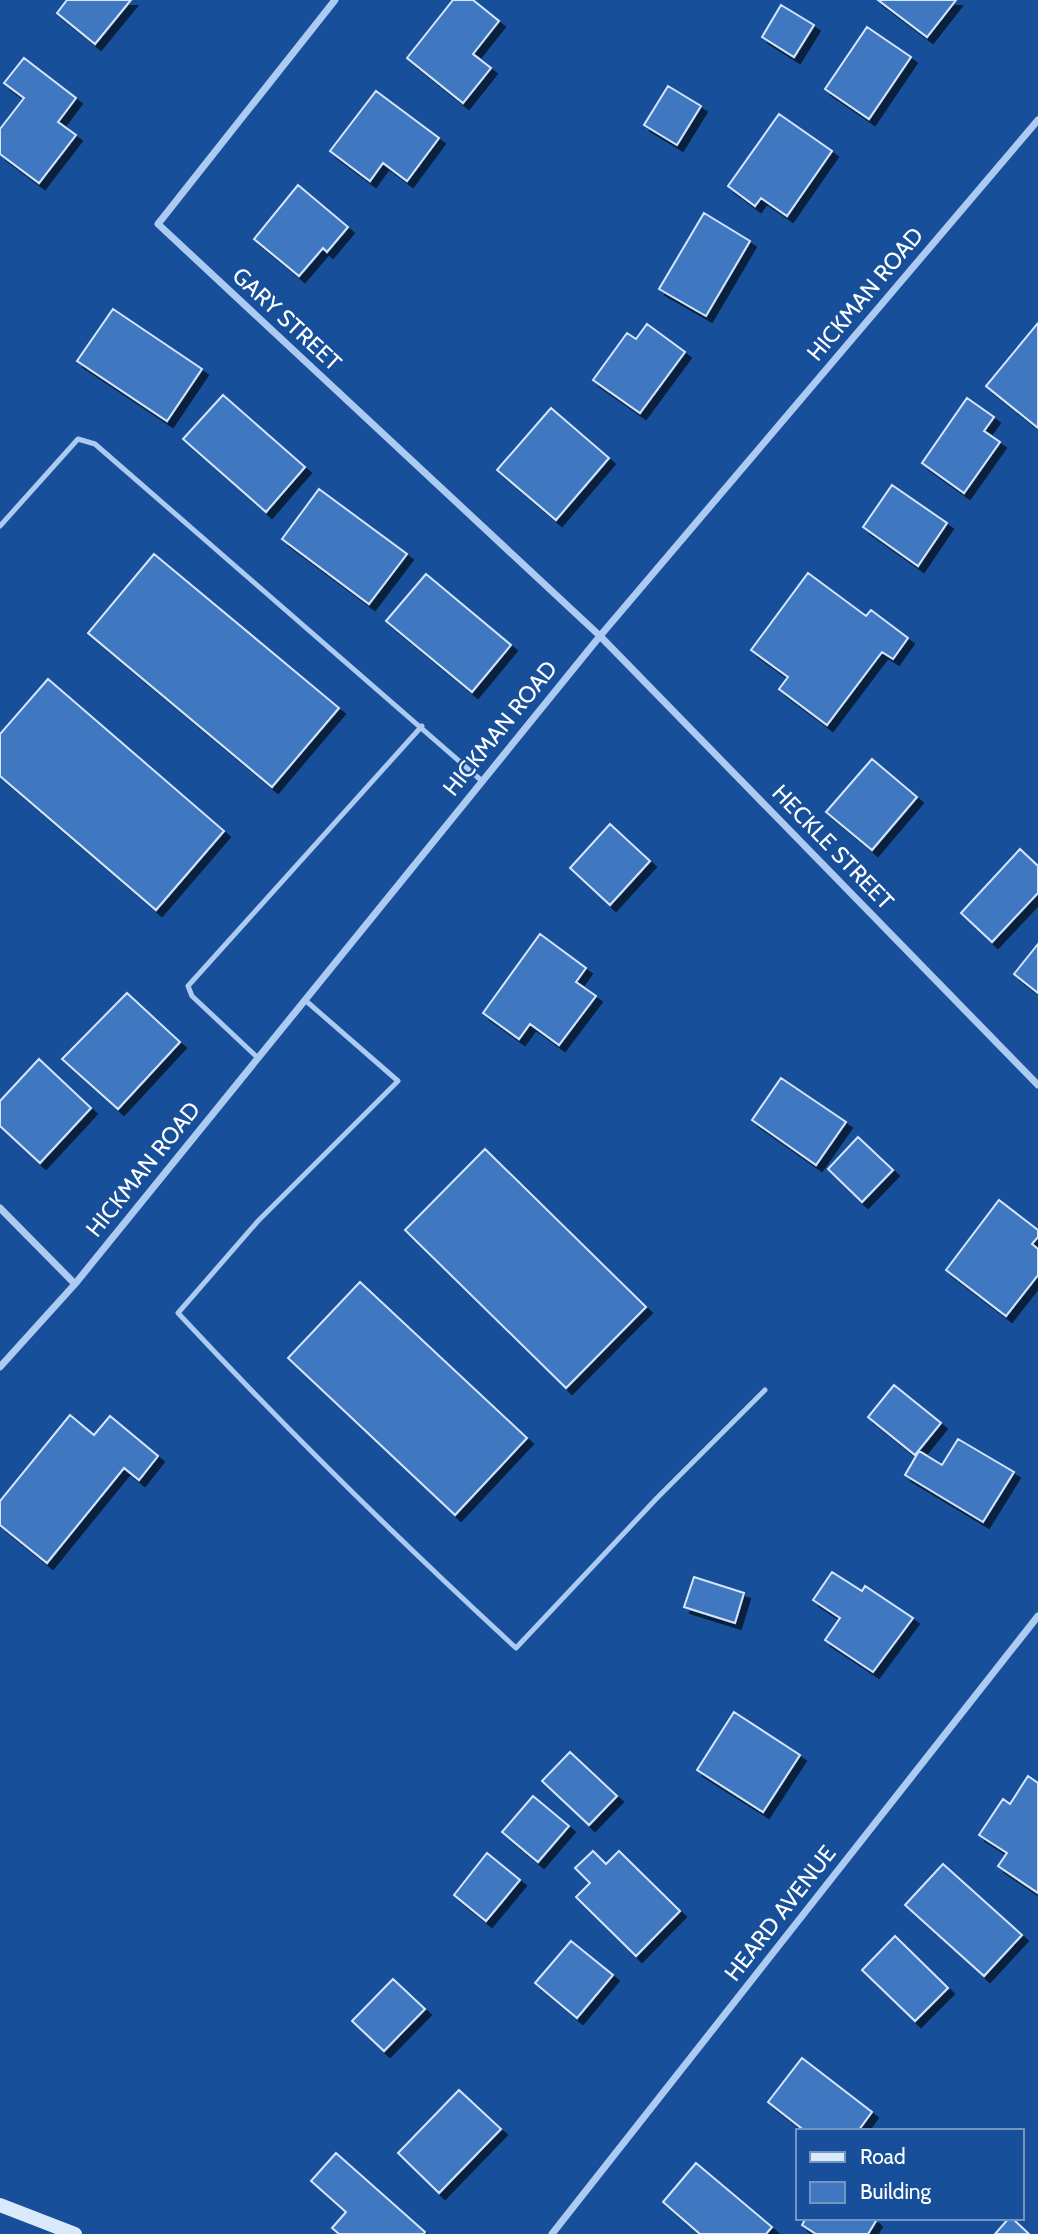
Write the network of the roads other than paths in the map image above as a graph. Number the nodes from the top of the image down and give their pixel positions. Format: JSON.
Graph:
{"nodes":[{"id":1,"x":335,"y":0,"type":"edge"},
{"id":2,"x":1038,"y":120,"type":"edge"},
{"id":3,"x":0,"y":526,"type":"edge"},
{"id":4,"x":600,"y":636,"type":"junction"},
{"id":5,"x":422,"y":726,"type":"junction"},
{"id":6,"x":482,"y":781,"type":"junction"},
{"id":7,"x":305,"y":1000,"type":"junction"},
{"id":8,"x":258,"y":1058,"type":"junction"},
{"id":9,"x":1038,"y":1086,"type":"edge"},
{"id":10,"x":0,"y":1208,"type":"edge"},
{"id":11,"x":75,"y":1284,"type":"junction"},
{"id":12,"x":0,"y":1367,"type":"edge"},
{"id":13,"x":765,"y":1390,"type":"dead end"},
{"id":14,"x":1038,"y":1616,"type":"edge"},
{"id":15,"x":0,"y":2205,"type":"edge"},
{"id":16,"x":75,"y":2234,"type":"edge"},
{"id":17,"x":552,"y":2234,"type":"edge"}],
"edges":[{"from":1,"to":4,"type":"street","name":"GARY STREET"},
{"from":2,"to":4,"type":"street","name":"HICKMAN ROAD"},
{"from":3,"to":5,"type":"lane"},
{"from":4,"to":6,"type":"street","name":"HICKMAN ROAD"},
{"from":4,"to":9,"type":"street","name":"HECKLE STREET"},
{"from":5,"to":6,"type":"lane"},
{"from":5,"to":8,"type":"lane"},
{"from":6,"to":7,"type":"street","name":"HICKMAN ROAD"},
{"from":7,"to":8,"type":"street","name":"HICKMAN ROAD"},
{"from":7,"to":13,"type":"lane"},
{"from":8,"to":11,"type":"street","name":"HICKMAN ROAD"},
{"from":10,"to":11,"type":"street"},
{"from":11,"to":12,"type":"street","name":"HICKMAN ROAD"},
{"from":14,"to":17,"type":"street","name":"HEARD AVENUE"},
{"from":15,"to":16,"type":"main road"}]}
